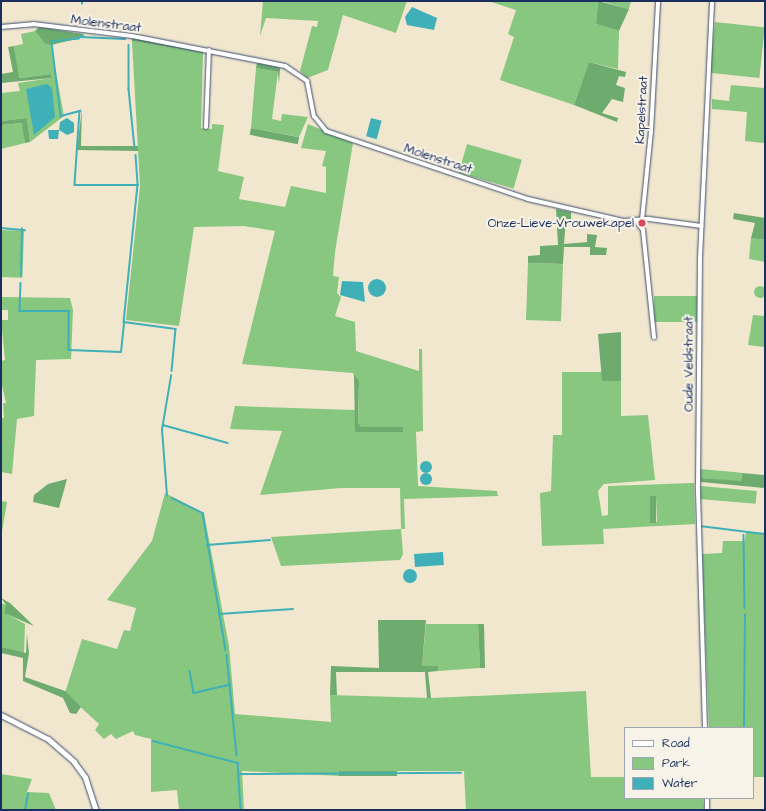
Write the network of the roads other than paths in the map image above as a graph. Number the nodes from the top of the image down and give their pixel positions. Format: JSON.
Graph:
{"nodes":[{"id":1,"x":658,"y":1,"type":"edge"},
{"id":2,"x":712,"y":1,"type":"edge"},
{"id":3,"x":1,"y":27,"type":"edge"},
{"id":4,"x":209,"y":50,"type":"junction"},
{"id":5,"x":206,"y":127,"type":"dead end"},
{"id":6,"x":640,"y":221,"type":"junction"},
{"id":7,"x":702,"y":226,"type":"junction"},
{"id":8,"x":654,"y":337,"type":"dead end"},
{"id":9,"x":1,"y":716,"type":"edge"},
{"id":10,"x":705,"y":727,"type":"edge"},
{"id":11,"x":706,"y":799,"type":"edge"},
{"id":12,"x":96,"y":810,"type":"edge"},
{"id":13,"x":707,"y":810,"type":"edge"}],
"edges":[{"from":1,"to":6,"type":"street","name":"Kapelstraat"},
{"from":2,"to":7,"type":"street","name":"Oude Veldstraat"},
{"from":3,"to":4,"type":"street","name":"Molenstraat"},
{"from":4,"to":5,"type":"street"},
{"from":4,"to":6,"type":"street","name":"Molenstraat"},
{"from":6,"to":7,"type":"street","name":"Molenstraat"},
{"from":6,"to":8,"type":"street","name":"Kapelstraat"},
{"from":7,"to":10,"type":"street","name":"Oude Veldstraat"},
{"from":9,"to":12,"type":"street"},
{"from":11,"to":13,"type":"street"}]}
